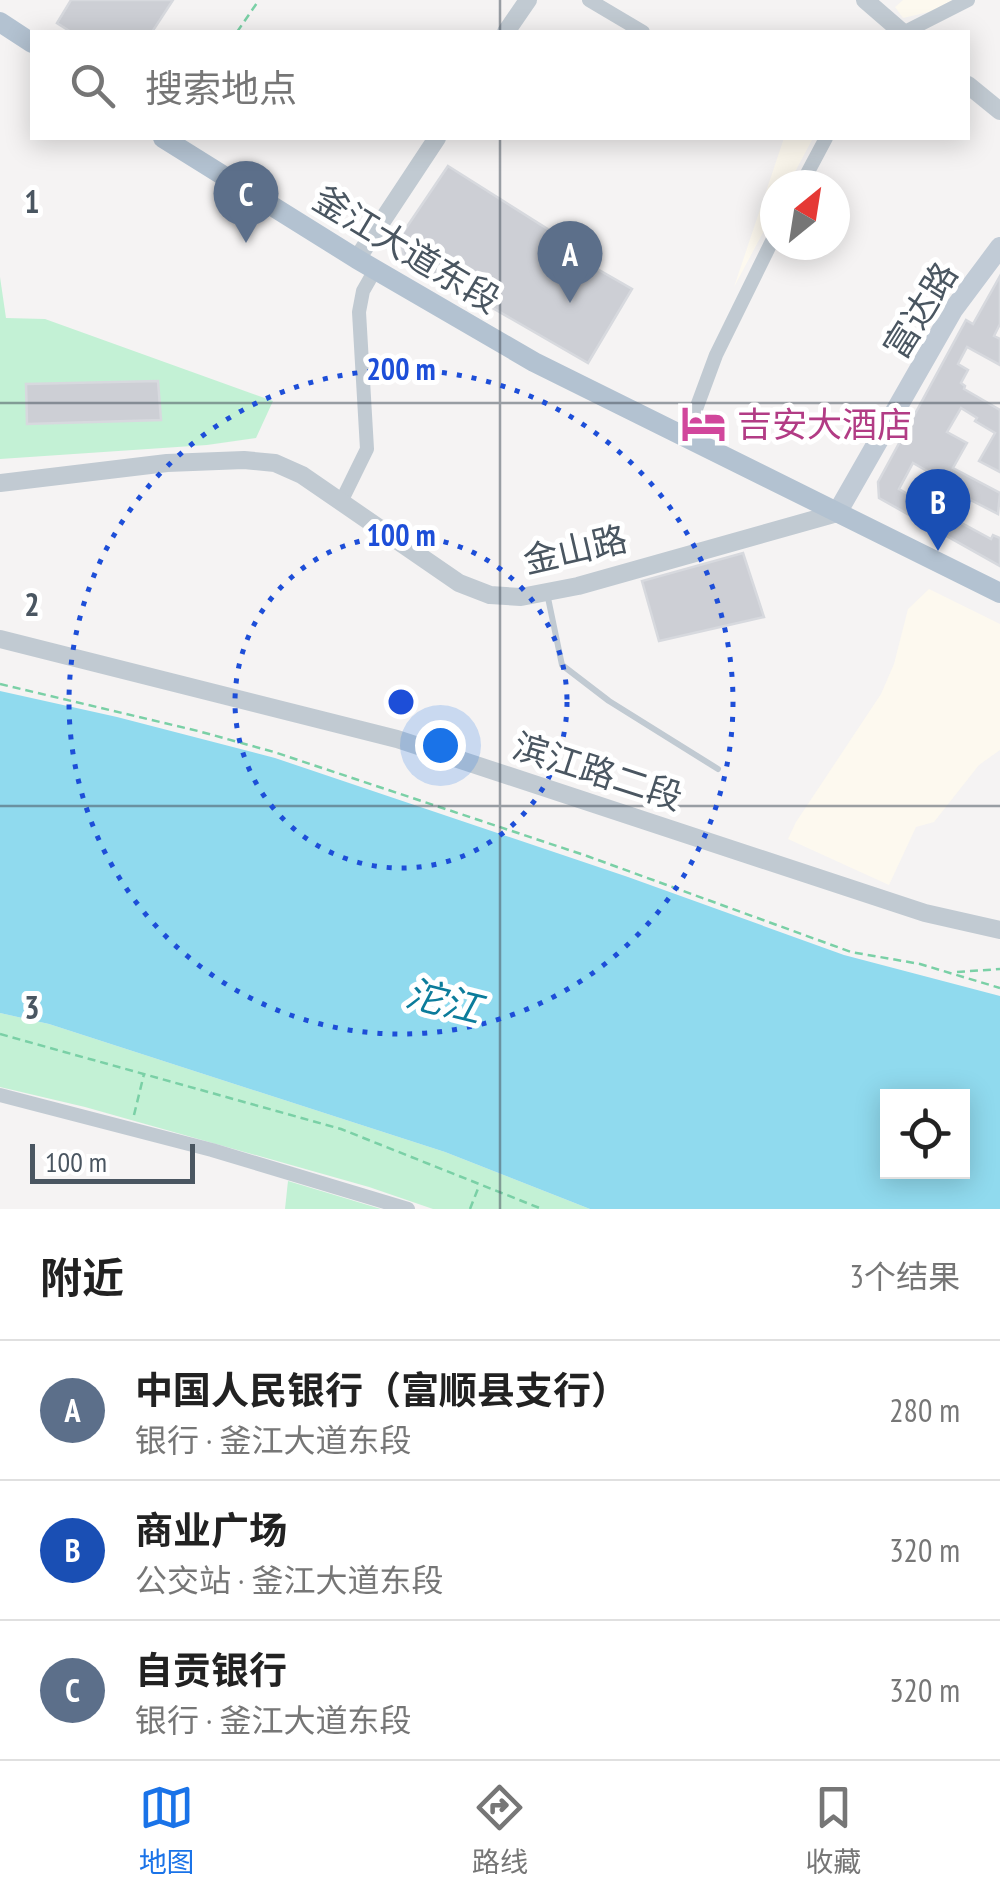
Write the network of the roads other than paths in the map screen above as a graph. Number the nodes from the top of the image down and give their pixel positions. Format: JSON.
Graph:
{"nodes":[{"id":1,"x":528,"y":0,"type":"edge"},
{"id":2,"x":589,"y":0,"type":"edge"},
{"id":3,"x":968,"y":0,"type":"edge"},
{"id":4,"x":869,"y":5,"type":"edge"},
{"id":5,"x":0,"y":22,"type":"edge"},
{"id":6,"x":507,"y":30,"type":"edge"},
{"id":7,"x":640,"y":30,"type":"edge"},
{"id":8,"x":900,"y":30,"type":"edge"},
{"id":9,"x":907,"y":30,"type":"edge"},
{"id":10,"x":0,"y":36,"type":"edge"},
{"id":11,"x":30,"y":42,"type":"edge"},
{"id":12,"x":30,"y":55,"type":"edge"},
{"id":13,"x":970,"y":87,"type":"edge"},
{"id":14,"x":1000,"y":111,"type":"edge"},
{"id":15,"x":166,"y":140,"type":"edge"},
{"id":16,"x":187,"y":140,"type":"edge"},
{"id":17,"x":436,"y":140,"type":"edge"},
{"id":18,"x":825,"y":140,"type":"edge"},
{"id":19,"x":809,"y":170,"type":"edge"},
{"id":20,"x":1000,"y":247,"type":"edge"},
{"id":21,"x":365,"y":259,"type":"junction"},
{"id":22,"x":763,"y":260,"type":"edge"},
{"id":23,"x":689,"y":428,"type":"junction"},
{"id":24,"x":0,"y":483,"type":"edge"},
{"id":25,"x":341,"y":502,"type":"junction"},
{"id":26,"x":840,"y":508,"type":"junction"},
{"id":27,"x":1000,"y":583,"type":"edge"},
{"id":28,"x":547,"y":592,"type":"junction"},
{"id":29,"x":1000,"y":594,"type":"edge"},
{"id":30,"x":0,"y":639,"type":"edge"},
{"id":31,"x":718,"y":768,"type":"dead end"},
{"id":32,"x":1000,"y":930,"type":"edge"},
{"id":33,"x":0,"y":1095,"type":"edge"},
{"id":34,"x":408,"y":1209,"type":"edge"}],
"edges":[{"from":1,"to":6,"type":"street"},
{"from":2,"to":7,"type":"street"},
{"from":3,"to":9,"type":"street"},
{"from":4,"to":8,"type":"street"},
{"from":5,"to":11,"type":"main road"},
{"from":10,"to":12,"type":"main road"},
{"from":13,"to":14,"type":"street"},
{"from":15,"to":21,"type":"main road","name":"釜江大道东段"},
{"from":16,"to":21,"type":"main road","name":"釜江大道东段"},
{"from":17,"to":21,"type":"street"},
{"from":18,"to":19,"type":"street"},
{"from":20,"to":26,"type":"main road","name":"富达路"},
{"from":21,"to":23,"type":"main road","name":"釜江大道东段"},
{"from":21,"to":25,"type":"street"},
{"from":21,"to":26,"type":"main road","name":"釜江大道东段"},
{"from":22,"to":23,"type":"street"},
{"from":23,"to":26,"type":"main road","name":"釜江大道东段"},
{"from":24,"to":25,"type":"street","name":"金山路"},
{"from":25,"to":28,"type":"street","name":"金山路"},
{"from":26,"to":27,"type":"main road","name":"釜江大道东段"},
{"from":26,"to":28,"type":"street","name":"金山路"},
{"from":26,"to":29,"type":"main road","name":"釜江大道东段"},
{"from":28,"to":31,"type":"lane"},
{"from":30,"to":32,"type":"street","name":"滨江路二段"},
{"from":33,"to":34,"type":"street"}]}
